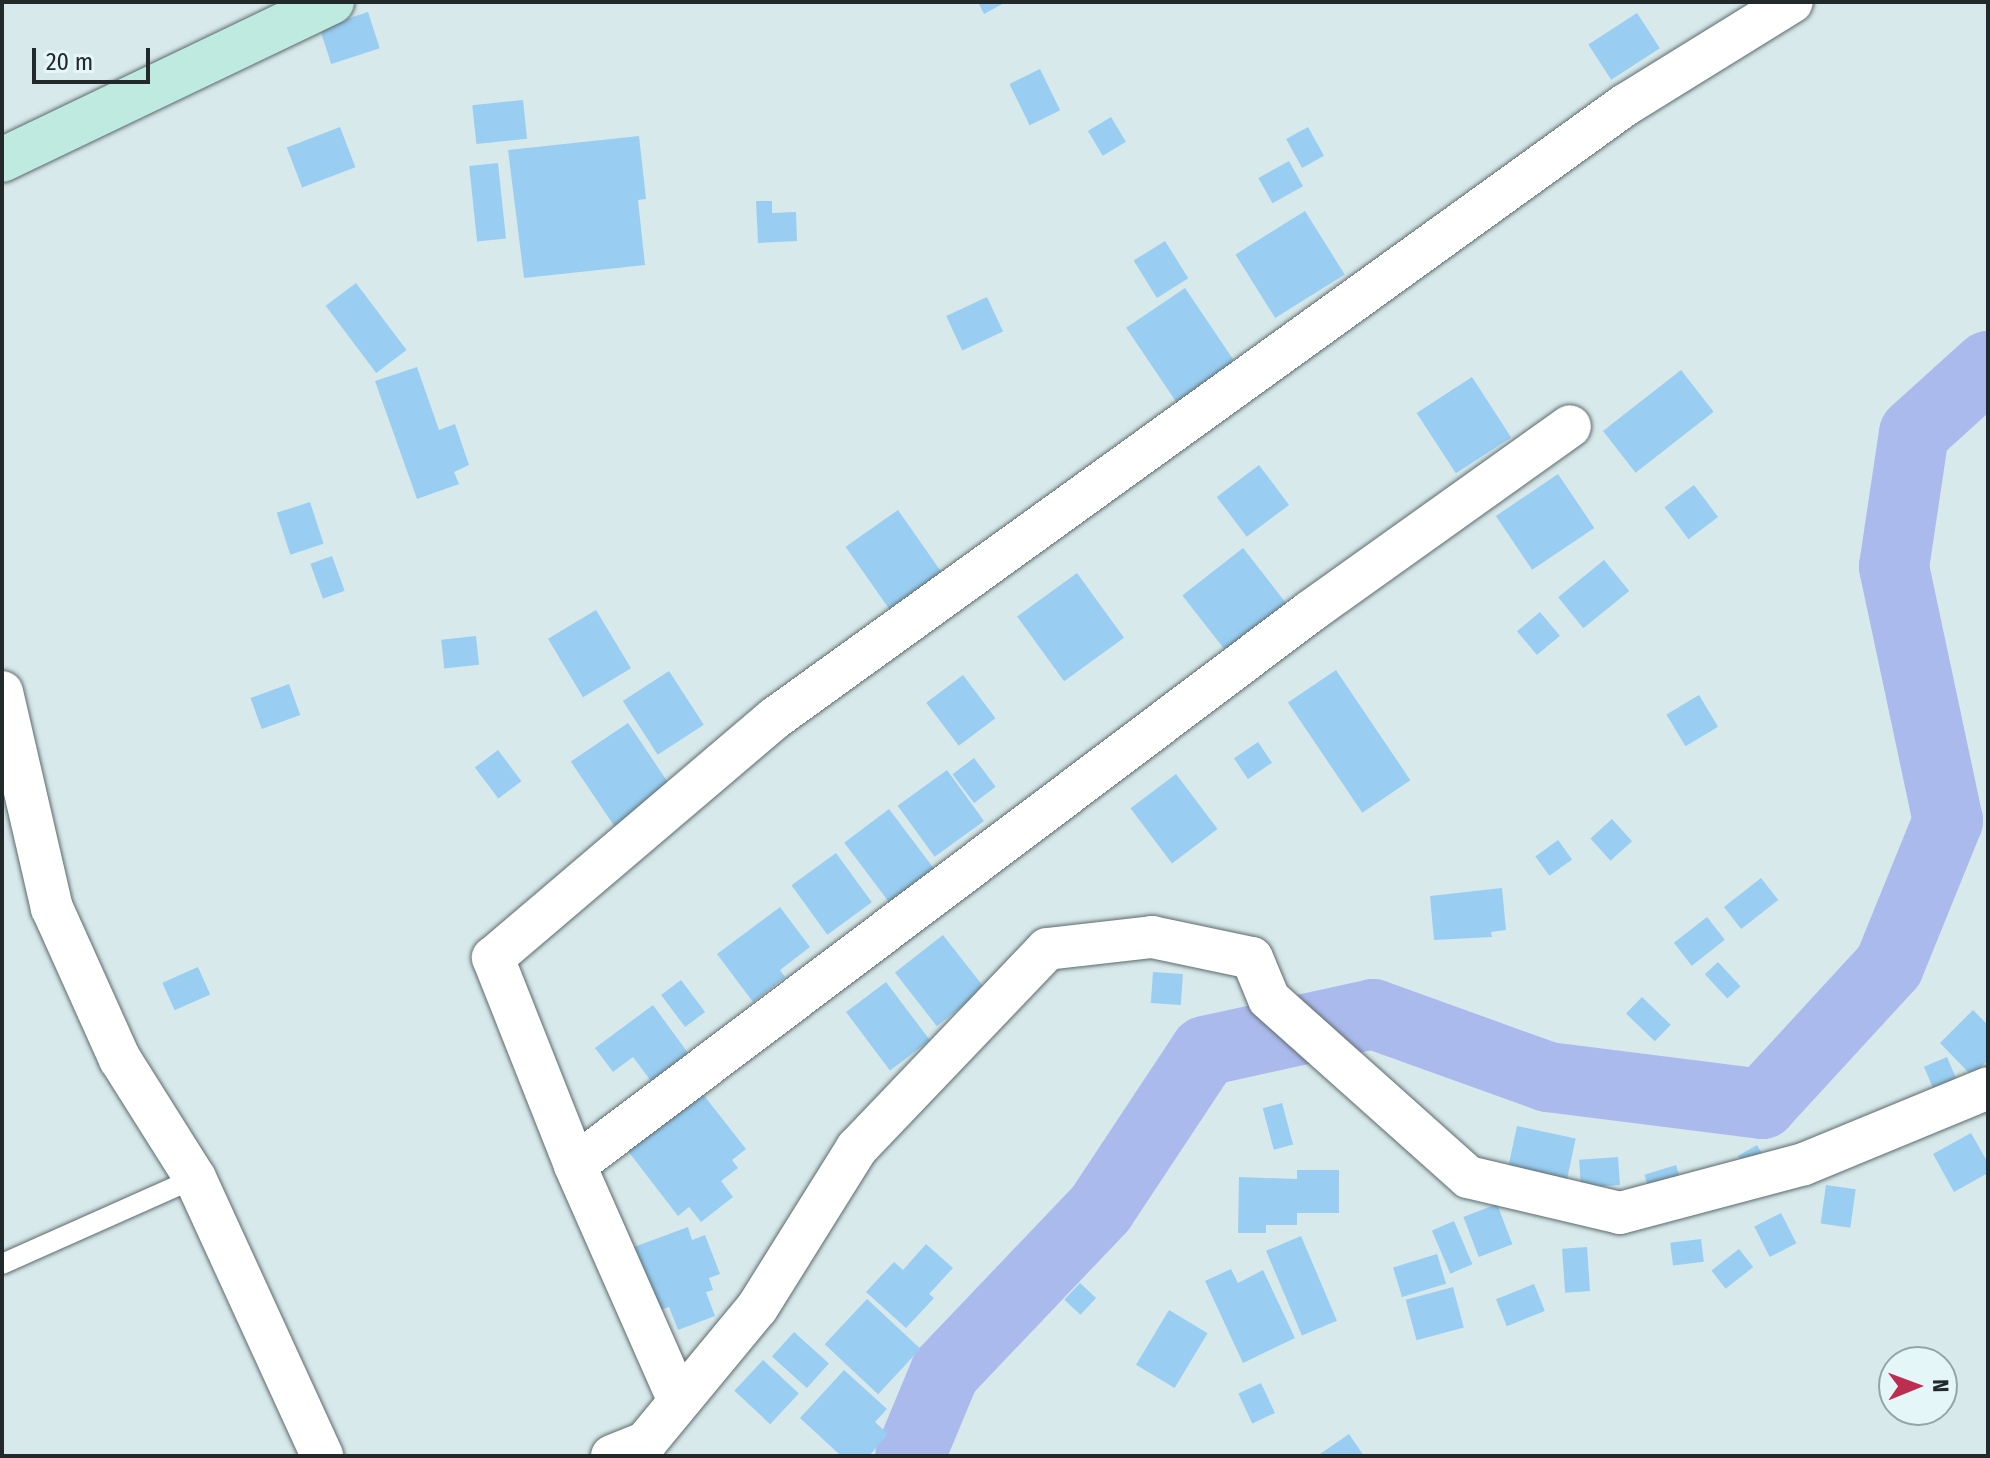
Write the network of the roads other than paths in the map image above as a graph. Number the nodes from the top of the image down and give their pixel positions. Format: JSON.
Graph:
{"nodes":[{"id":1,"x":332,"y":2,"type":"edge"},
{"id":2,"x":1792,"y":2,"type":"edge"},
{"id":3,"x":2,"y":160,"type":"edge"},
{"id":4,"x":1570,"y":426,"type":"dead end"},
{"id":5,"x":2,"y":692,"type":"edge"},
{"id":6,"x":1988,"y":1088,"type":"edge"},
{"id":7,"x":575,"y":1165,"type":"junction"},
{"id":8,"x":195,"y":1178,"type":"junction"},
{"id":9,"x":2,"y":1264,"type":"edge"},
{"id":10,"x":678,"y":1399,"type":"junction"},
{"id":11,"x":322,"y":1456,"type":"edge"},
{"id":12,"x":612,"y":1456,"type":"edge"}],
"edges":[{"from":1,"to":3,"type":"street"},
{"from":2,"to":7,"type":"street"},
{"from":4,"to":7,"type":"street"},
{"from":5,"to":8,"type":"street"},
{"from":6,"to":10,"type":"street"},
{"from":7,"to":10,"type":"street"},
{"from":8,"to":9,"type":"lane"},
{"from":8,"to":11,"type":"street"},
{"from":10,"to":12,"type":"street"}]}
